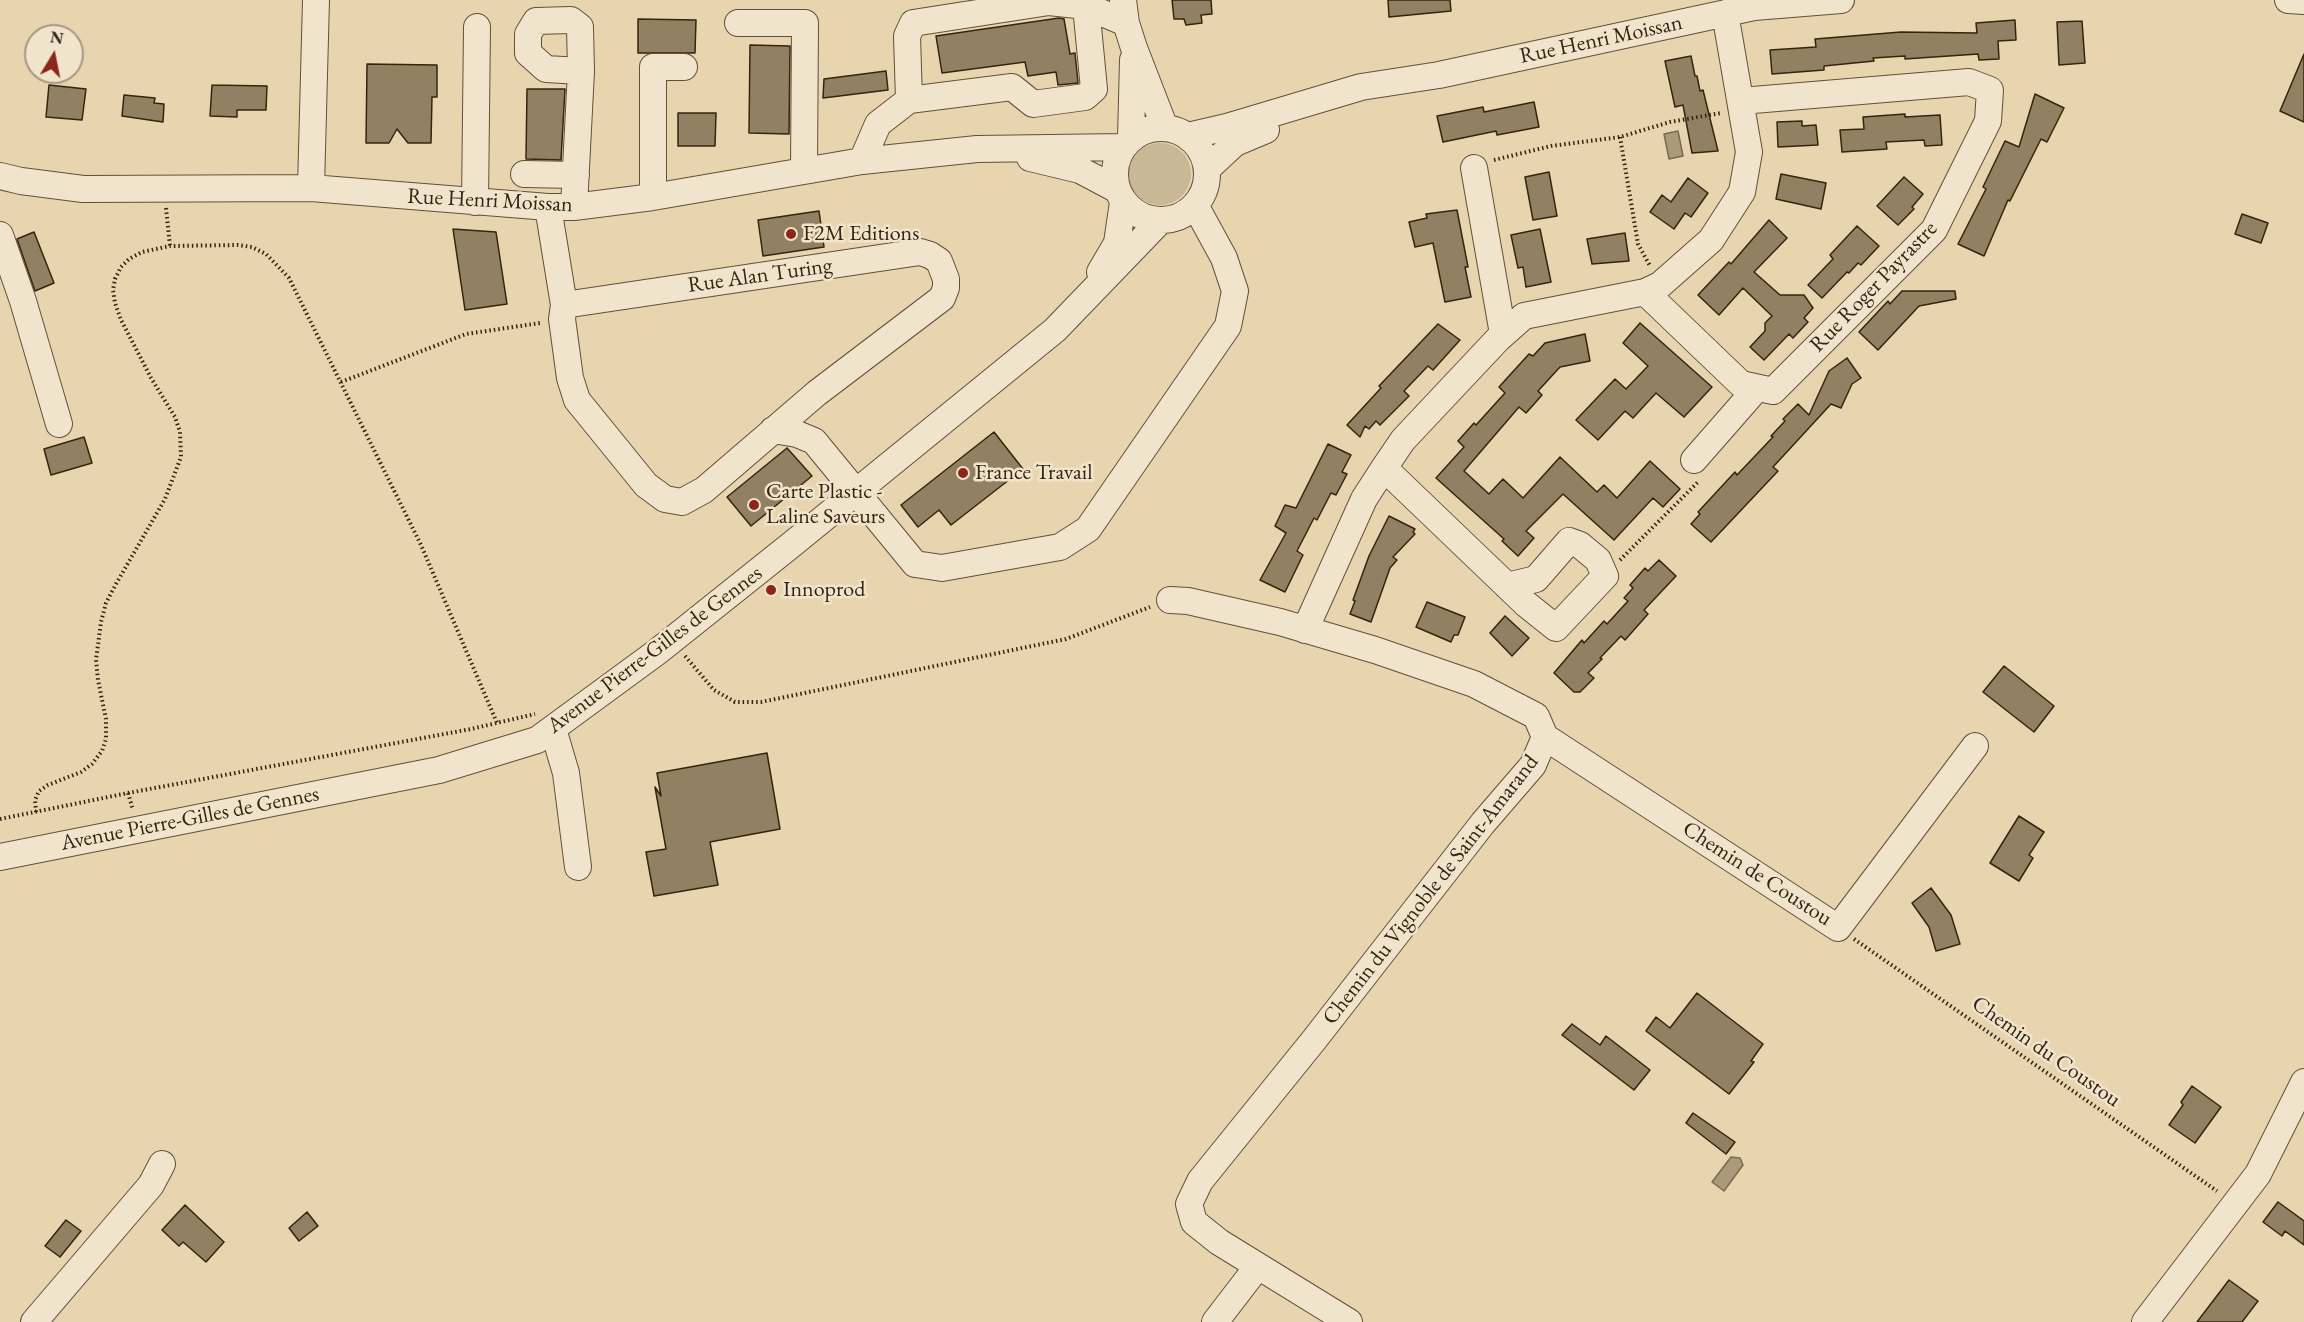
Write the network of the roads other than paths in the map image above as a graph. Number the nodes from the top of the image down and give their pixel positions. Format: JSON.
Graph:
{"nodes":[{"id":1,"x":316,"y":0,"type":"edge"},
{"id":2,"x":1841,"y":0,"type":"edge"},
{"id":3,"x":2288,"y":0,"type":"edge"},
{"id":4,"x":2304,"y":1,"type":"edge"},
{"id":5,"x":1086,"y":6,"type":"junction"},
{"id":6,"x":1125,"y":11,"type":"edge"},
{"id":7,"x":1725,"y":14,"type":"junction"},
{"id":8,"x":738,"y":22,"type":"dead end"},
{"id":9,"x":477,"y":27,"type":"dead end"},
{"id":10,"x":1134,"y":48,"type":"junction"},
{"id":11,"x":684,"y":67,"type":"dead end"},
{"id":12,"x":580,"y":71,"type":"dead end"},
{"id":13,"x":1361,"y":87,"type":"junction"},
{"id":14,"x":909,"y":100,"type":"junction"},
{"id":15,"x":1742,"y":105,"type":"junction"},
{"id":16,"x":1176,"y":132,"type":"junction"},
{"id":17,"x":1126,"y":143,"type":"junction"},
{"id":18,"x":977,"y":149,"type":"junction"},
{"id":19,"x":862,"y":161,"type":"junction"},
{"id":20,"x":1474,"y":168,"type":"road end"},
{"id":21,"x":1207,"y":169,"type":"junction"},
{"id":22,"x":804,"y":170,"type":"junction"},
{"id":23,"x":524,"y":174,"type":"dead end"},
{"id":24,"x":576,"y":175,"type":"junction"},
{"id":25,"x":0,"y":176,"type":"edge"},
{"id":26,"x":310,"y":188,"type":"junction"},
{"id":27,"x":1120,"y":196,"type":"junction"},
{"id":28,"x":653,"y":197,"type":"junction"},
{"id":29,"x":475,"y":202,"type":"junction"},
{"id":30,"x":1195,"y":205,"type":"junction"},
{"id":31,"x":549,"y":207,"type":"junction"},
{"id":32,"x":574,"y":207,"type":"junction"},
{"id":33,"x":1160,"y":221,"type":"junction"},
{"id":34,"x":0,"y":235,"type":"edge"},
{"id":35,"x":1653,"y":289,"type":"junction"},
{"id":36,"x":1084,"y":300,"type":"junction"},
{"id":37,"x":563,"y":312,"type":"junction"},
{"id":38,"x":1503,"y":334,"type":"junction"},
{"id":39,"x":1757,"y":388,"type":"junction"},
{"id":40,"x":817,"y":393,"type":"junction"},
{"id":41,"x":59,"y":424,"type":"dead end"},
{"id":42,"x":772,"y":430,"type":"junction"},
{"id":43,"x":813,"y":441,"type":"junction"},
{"id":44,"x":1694,"y":460,"type":"road end"},
{"id":45,"x":1384,"y":468,"type":"junction"},
{"id":46,"x":856,"y":492,"type":"junction"},
{"id":47,"x":1507,"y":586,"type":"junction"},
{"id":48,"x":1170,"y":600,"type":"road end"},
{"id":49,"x":1305,"y":630,"type":"junction"},
{"id":50,"x":553,"y":729,"type":"junction"},
{"id":51,"x":1545,"y":737,"type":"junction"},
{"id":52,"x":1975,"y":746,"type":"dead end"},
{"id":53,"x":0,"y":857,"type":"edge"},
{"id":54,"x":578,"y":867,"type":"dead end"},
{"id":55,"x":2304,"y":1082,"type":"edge"},
{"id":56,"x":162,"y":1164,"type":"dead end"},
{"id":57,"x":1258,"y":1266,"type":"junction"},
{"id":58,"x":34,"y":1322,"type":"edge"},
{"id":59,"x":1215,"y":1322,"type":"edge"},
{"id":60,"x":1349,"y":1322,"type":"edge"},
{"id":61,"x":2145,"y":1322,"type":"edge"}],
"edges":[{"from":1,"to":26,"type":"street"},
{"from":2,"to":7,"type":"street","name":"Rue Henri Moissan"},
{"from":3,"to":4,"type":"street"},
{"from":5,"to":6,"type":"street"},
{"from":5,"to":14,"type":"street"},
{"from":5,"to":14,"type":"street"},
{"from":6,"to":10,"type":"street"},
{"from":7,"to":13,"type":"street","name":"Rue Henri Moissan"},
{"from":7,"to":15,"type":"street"},
{"from":8,"to":22,"type":"street"},
{"from":9,"to":29,"type":"street"},
{"from":10,"to":16,"type":"street"},
{"from":10,"to":17,"type":"street"},
{"from":11,"to":28,"type":"street"},
{"from":12,"to":24,"type":"street"},
{"from":13,"to":16,"type":"street","name":"Rue Henri Moissan"},
{"from":13,"to":21,"type":"street","name":"Rue Henri Moissan"},
{"from":14,"to":19,"type":"street"},
{"from":15,"to":35,"type":"street"},
{"from":15,"to":39,"type":"street","name":"Rue Roger Payrastre"},
{"from":16,"to":17,"type":"street"},
{"from":16,"to":21,"type":"street"},
{"from":17,"to":18,"type":"street","name":"Rue Henri Moissan"},
{"from":17,"to":27,"type":"street"},
{"from":18,"to":19,"type":"street","name":"Rue Henri Moissan"},
{"from":18,"to":27,"type":"street","name":"Rue Henri Moissan"},
{"from":19,"to":22,"type":"street","name":"Rue Henri Moissan"},
{"from":20,"to":38,"type":"street"},
{"from":21,"to":30,"type":"street"},
{"from":22,"to":28,"type":"street","name":"Rue Henri Moissan"},
{"from":23,"to":24,"type":"street"},
{"from":24,"to":32,"type":"street"},
{"from":25,"to":26,"type":"street","name":"Rue Henri Moissan"},
{"from":26,"to":29,"type":"street","name":"Rue Henri Moissan"},
{"from":27,"to":33,"type":"street"},
{"from":27,"to":36,"type":"street","name":"Avenue Pierre-Gilles de Gennes"},
{"from":28,"to":32,"type":"street","name":"Rue Henri Moissan"},
{"from":29,"to":31,"type":"street","name":"Rue Henri Moissan"},
{"from":30,"to":33,"type":"street"},
{"from":30,"to":46,"type":"street"},
{"from":31,"to":32,"type":"street","name":"Rue Henri Moissan"},
{"from":31,"to":37,"type":"street","name":"Rue Alan Turing"},
{"from":33,"to":36,"type":"street","name":"Avenue Pierre-Gilles de Gennes"},
{"from":34,"to":41,"type":"street"},
{"from":35,"to":38,"type":"street"},
{"from":35,"to":39,"type":"street"},
{"from":36,"to":46,"type":"street","name":"Avenue Pierre-Gilles de Gennes"},
{"from":37,"to":40,"type":"street","name":"Rue Alan Turing"},
{"from":37,"to":42,"type":"street","name":"Rue Alan Turing"},
{"from":38,"to":45,"type":"street"},
{"from":39,"to":44,"type":"street"},
{"from":40,"to":42,"type":"street","name":"Rue Alan Turing"},
{"from":40,"to":43,"type":"street"},
{"from":42,"to":43,"type":"street"},
{"from":43,"to":46,"type":"street"},
{"from":45,"to":47,"type":"street"},
{"from":45,"to":49,"type":"street"},
{"from":46,"to":50,"type":"street","name":"Avenue Pierre-Gilles de Gennes"},
{"from":47,"to":47,"type":"street"},
{"from":48,"to":49,"type":"street","name":"Chemin du Vignoble de Saint-Amarand"},
{"from":49,"to":51,"type":"street","name":"Chemin du Vignoble de Saint-Amarand"},
{"from":50,"to":53,"type":"street","name":"Avenue Pierre-Gilles de Gennes"},
{"from":50,"to":54,"type":"street"},
{"from":51,"to":52,"type":"street","name":"Chemin de Coustou"},
{"from":51,"to":57,"type":"street","name":"Chemin du Vignoble de Saint-Amarand"},
{"from":55,"to":61,"type":"street"},
{"from":56,"to":58,"type":"street"},
{"from":57,"to":59,"type":"street"},
{"from":57,"to":60,"type":"street","name":"Chemin du Vignoble de Saint-Amarand"}]}
